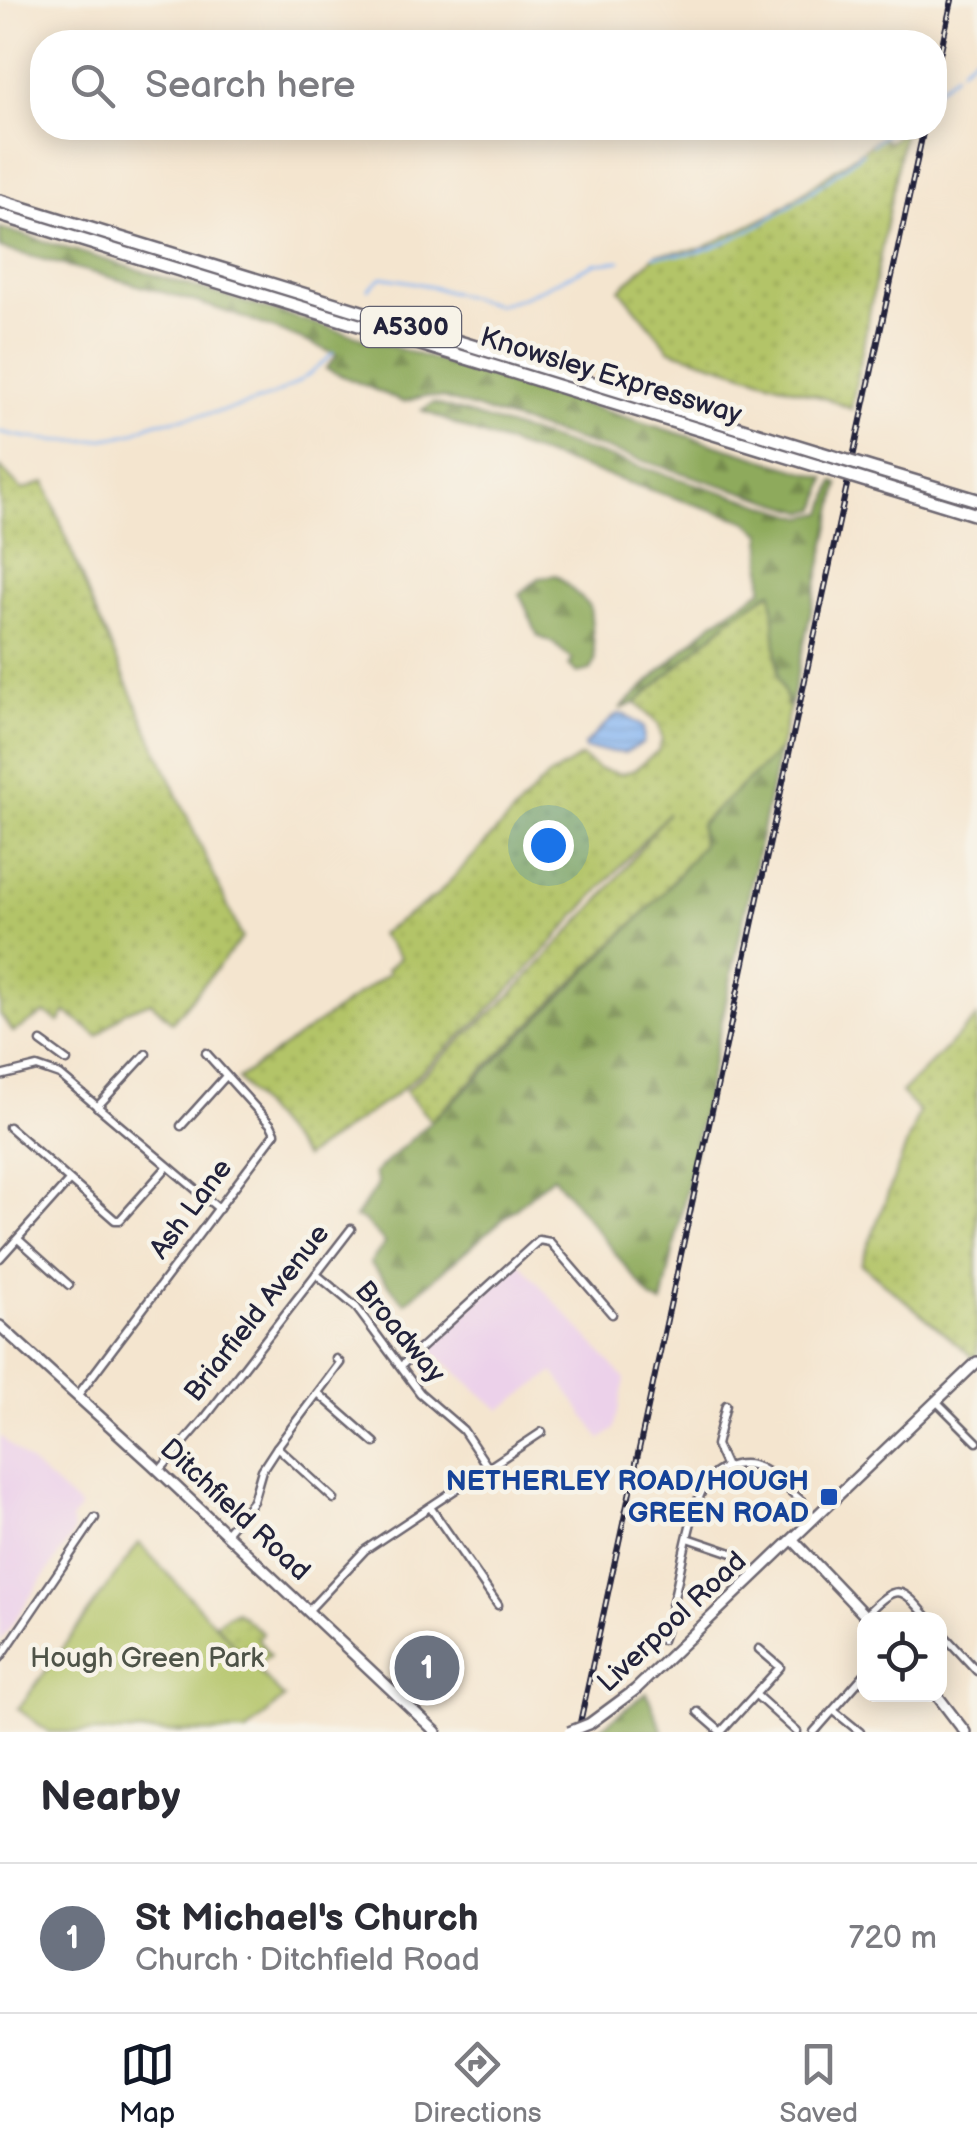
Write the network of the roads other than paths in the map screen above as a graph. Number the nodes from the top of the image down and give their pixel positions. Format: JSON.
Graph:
{"nodes":[{"id":1,"x":0,"y":201,"type":"edge"},
{"id":2,"x":0,"y":216,"type":"edge"},
{"id":3,"x":820,"y":459,"type":"junction"},
{"id":4,"x":875,"y":476,"type":"junction"},
{"id":5,"x":977,"y":500,"type":"edge"},
{"id":6,"x":977,"y":514,"type":"edge"},
{"id":7,"x":41,"y":1042,"type":"dead end"},
{"id":8,"x":58,"y":1054,"type":"junction"},
{"id":9,"x":146,"y":1054,"type":"dead end"},
{"id":10,"x":206,"y":1054,"type":"dead end"},
{"id":11,"x":68,"y":1061,"type":"dead end"},
{"id":12,"x":50,"y":1070,"type":"junction"},
{"id":13,"x":0,"y":1076,"type":"edge"},
{"id":14,"x":226,"y":1076,"type":"junction"},
{"id":15,"x":97,"y":1107,"type":"junction"},
{"id":16,"x":181,"y":1126,"type":"dead end"},
{"id":17,"x":9,"y":1127,"type":"dead end"},
{"id":18,"x":167,"y":1167,"type":"junction"},
{"id":19,"x":70,"y":1180,"type":"junction"},
{"id":20,"x":219,"y":1210,"type":"junction"},
{"id":21,"x":351,"y":1229,"type":"dead end"},
{"id":22,"x":18,"y":1240,"type":"junction"},
{"id":23,"x":0,"y":1258,"type":"edge"},
{"id":24,"x":316,"y":1274,"type":"junction"},
{"id":25,"x":69,"y":1285,"type":"dead end"},
{"id":26,"x":612,"y":1314,"type":"dead end"},
{"id":27,"x":0,"y":1326,"type":"edge"},
{"id":28,"x":336,"y":1359,"type":"dead end"},
{"id":29,"x":977,"y":1362,"type":"edge"},
{"id":30,"x":401,"y":1366,"type":"junction"},
{"id":31,"x":318,"y":1393,"type":"junction"},
{"id":32,"x":78,"y":1394,"type":"junction"},
{"id":33,"x":938,"y":1403,"type":"junction"},
{"id":34,"x":726,"y":1405,"type":"dead end"},
{"id":35,"x":378,"y":1431,"type":"dead end"},
{"id":36,"x":542,"y":1432,"type":"dead end"},
{"id":37,"x":977,"y":1442,"type":"edge"},
{"id":38,"x":277,"y":1447,"type":"junction"},
{"id":39,"x":487,"y":1466,"type":"junction"},
{"id":40,"x":726,"y":1467,"type":"junction"},
{"id":41,"x":160,"y":1470,"type":"junction"},
{"id":42,"x":802,"y":1502,"type":"dead end"},
{"id":43,"x":321,"y":1503,"type":"dead end"},
{"id":44,"x":430,"y":1507,"type":"junction"},
{"id":45,"x":95,"y":1518,"type":"dead end"},
{"id":46,"x":226,"y":1532,"type":"junction"},
{"id":47,"x":688,"y":1538,"type":"junction"},
{"id":48,"x":793,"y":1540,"type":"junction"},
{"id":49,"x":756,"y":1574,"type":"junction"},
{"id":50,"x":498,"y":1605,"type":"dead end"},
{"id":51,"x":309,"y":1610,"type":"junction"},
{"id":52,"x":862,"y":1612,"type":"edge"},
{"id":53,"x":871,"y":1612,"type":"edge"},
{"id":54,"x":923,"y":1612,"type":"edge"},
{"id":55,"x":669,"y":1624,"type":"junction"},
{"id":56,"x":679,"y":1628,"type":"dead end"},
{"id":57,"x":947,"y":1638,"type":"edge"},
{"id":58,"x":662,"y":1640,"type":"dead end"},
{"id":59,"x":759,"y":1649,"type":"dead end"},
{"id":60,"x":0,"y":1658,"type":"edge"},
{"id":61,"x":977,"y":1672,"type":"edge"},
{"id":62,"x":857,"y":1684,"type":"edge"},
{"id":63,"x":756,"y":1695,"type":"junction"},
{"id":64,"x":942,"y":1702,"type":"edge"},
{"id":65,"x":834,"y":1711,"type":"junction"},
{"id":66,"x":698,"y":1712,"type":"dead end"},
{"id":67,"x":436,"y":1732,"type":"edge"},
{"id":68,"x":569,"y":1732,"type":"edge"},
{"id":69,"x":798,"y":1732,"type":"edge"},
{"id":70,"x":814,"y":1732,"type":"edge"},
{"id":71,"x":860,"y":1732,"type":"edge"},
{"id":72,"x":965,"y":1732,"type":"edge"}],
"edges":[{"from":1,"to":3,"type":"highway","name":"Knowsley Expressway","number":"A5300"},
{"from":2,"to":3,"type":"highway","name":"Knowsley Expressway","number":"A5300"},
{"from":3,"to":4,"type":"highway","name":"Knowsley Expressway","number":"A5300","bridge":true},
{"from":4,"to":5,"type":"highway","name":"Knowsley Expressway","number":"A5300"},
{"from":4,"to":6,"type":"highway","name":"Knowsley Expressway","number":"A5300"},
{"from":7,"to":8,"type":"street"},
{"from":8,"to":11,"type":"street"},
{"from":8,"to":12,"type":"street"},
{"from":9,"to":15,"type":"street"},
{"from":10,"to":14,"type":"street","name":"Ash Lane"},
{"from":12,"to":13,"type":"street"},
{"from":12,"to":15,"type":"street"},
{"from":14,"to":16,"type":"street"},
{"from":14,"to":20,"type":"street","name":"Ash Lane"},
{"from":15,"to":18,"type":"street"},
{"from":17,"to":19,"type":"street"},
{"from":18,"to":19,"type":"street"},
{"from":18,"to":20,"type":"street"},
{"from":19,"to":22,"type":"street"},
{"from":20,"to":32,"type":"street","name":"Ash Lane"},
{"from":21,"to":24,"type":"street","name":"Briarfield Avenue"},
{"from":22,"to":23,"type":"street"},
{"from":22,"to":25,"type":"street"},
{"from":24,"to":30,"type":"street","name":"Broadway"},
{"from":24,"to":41,"type":"street","name":"Briarfield Avenue"},
{"from":26,"to":30,"type":"street"},
{"from":27,"to":32,"type":"street","name":"Ditchfield Road"},
{"from":28,"to":31,"type":"street"},
{"from":29,"to":33,"type":"street","name":"Liverpool Road"},
{"from":30,"to":39,"type":"street","name":"Broadway"},
{"from":31,"to":35,"type":"street"},
{"from":31,"to":38,"type":"street"},
{"from":32,"to":41,"type":"street","name":"Ditchfield Road"},
{"from":33,"to":37,"type":"street"},
{"from":33,"to":48,"type":"street","name":"Liverpool Road"},
{"from":34,"to":40,"type":"street"},
{"from":36,"to":39,"type":"street"},
{"from":38,"to":43,"type":"street"},
{"from":38,"to":46,"type":"street"},
{"from":39,"to":44,"type":"street"},
{"from":40,"to":42,"type":"street"},
{"from":40,"to":47,"type":"street"},
{"from":41,"to":46,"type":"street","name":"Ditchfield Road"},
{"from":44,"to":50,"type":"street"},
{"from":44,"to":51,"type":"street"},
{"from":45,"to":60,"type":"street"},
{"from":46,"to":51,"type":"street","name":"Ditchfield Road"},
{"from":47,"to":49,"type":"street"},
{"from":47,"to":55,"type":"street"},
{"from":48,"to":49,"type":"street","name":"Liverpool Road"},
{"from":48,"to":52,"type":"street"},
{"from":49,"to":68,"type":"street","name":"Liverpool Road","bridge":true},
{"from":51,"to":67,"type":"street","name":"Ditchfield Road"},
{"from":53,"to":54,"type":"street"},
{"from":55,"to":56,"type":"street"},
{"from":55,"to":58,"type":"street"},
{"from":57,"to":61,"type":"street"},
{"from":59,"to":63,"type":"street"},
{"from":62,"to":65,"type":"street"},
{"from":63,"to":66,"type":"street"},
{"from":63,"to":69,"type":"street"},
{"from":64,"to":72,"type":"street"},
{"from":65,"to":70,"type":"street"},
{"from":65,"to":71,"type":"street"}]}
